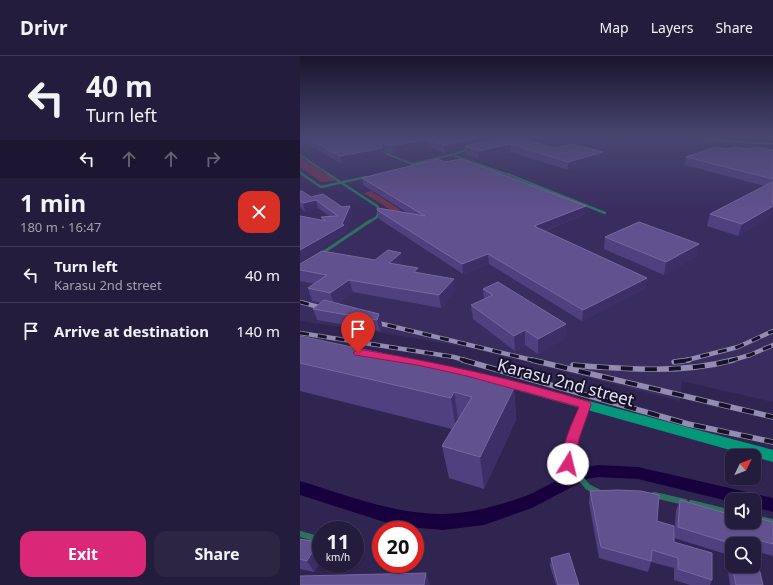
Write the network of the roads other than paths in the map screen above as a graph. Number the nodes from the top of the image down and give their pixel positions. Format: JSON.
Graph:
{"nodes":[{"id":1,"x":310,"y":162,"type":"edge"},
{"id":2,"x":406,"y":162,"type":"edge"},
{"id":3,"x":422,"y":162,"type":"edge"},
{"id":4,"x":474,"y":162,"type":"edge"},
{"id":5,"x":412,"y":164,"type":"junction"},
{"id":6,"x":406,"y":168,"type":"edge"},
{"id":7,"x":300,"y":172,"type":"edge"},
{"id":8,"x":370,"y":176,"type":"edge"},
{"id":9,"x":341,"y":182,"type":"junction"},
{"id":10,"x":605,"y":213,"type":"dead end"},
{"id":11,"x":319,"y":256,"type":"edge"},
{"id":12,"x":489,"y":379,"type":"edge"},
{"id":13,"x":586,"y":405,"type":"junction"},
{"id":14,"x":773,"y":456,"type":"edge"},
{"id":15,"x":602,"y":492,"type":"edge"},
{"id":16,"x":645,"y":493,"type":"edge"},
{"id":17,"x":725,"y":510,"type":"edge"},
{"id":18,"x":761,"y":519,"type":"edge"},
{"id":19,"x":773,"y":522,"type":"edge"},
{"id":20,"x":300,"y":534,"type":"edge"},
{"id":21,"x":312,"y":537,"type":"edge"}],
"edges":[{"from":1,"to":9,"type":"lane"},
{"from":2,"to":5,"type":"lane"},
{"from":3,"to":5,"type":"lane"},
{"from":4,"to":10,"type":"lane"},
{"from":5,"to":6,"type":"lane"},
{"from":7,"to":9,"type":"lane"},
{"from":8,"to":9,"type":"lane"},
{"from":9,"to":11,"type":"lane"},
{"from":12,"to":13,"type":"street","name":"Karasu 2nd street"},
{"from":13,"to":14,"type":"street","name":"Karasu 2nd street"},
{"from":13,"to":15,"type":"lane"},
{"from":16,"to":17,"type":"lane"},
{"from":18,"to":19,"type":"lane"},
{"from":20,"to":21,"type":"lane"}]}
